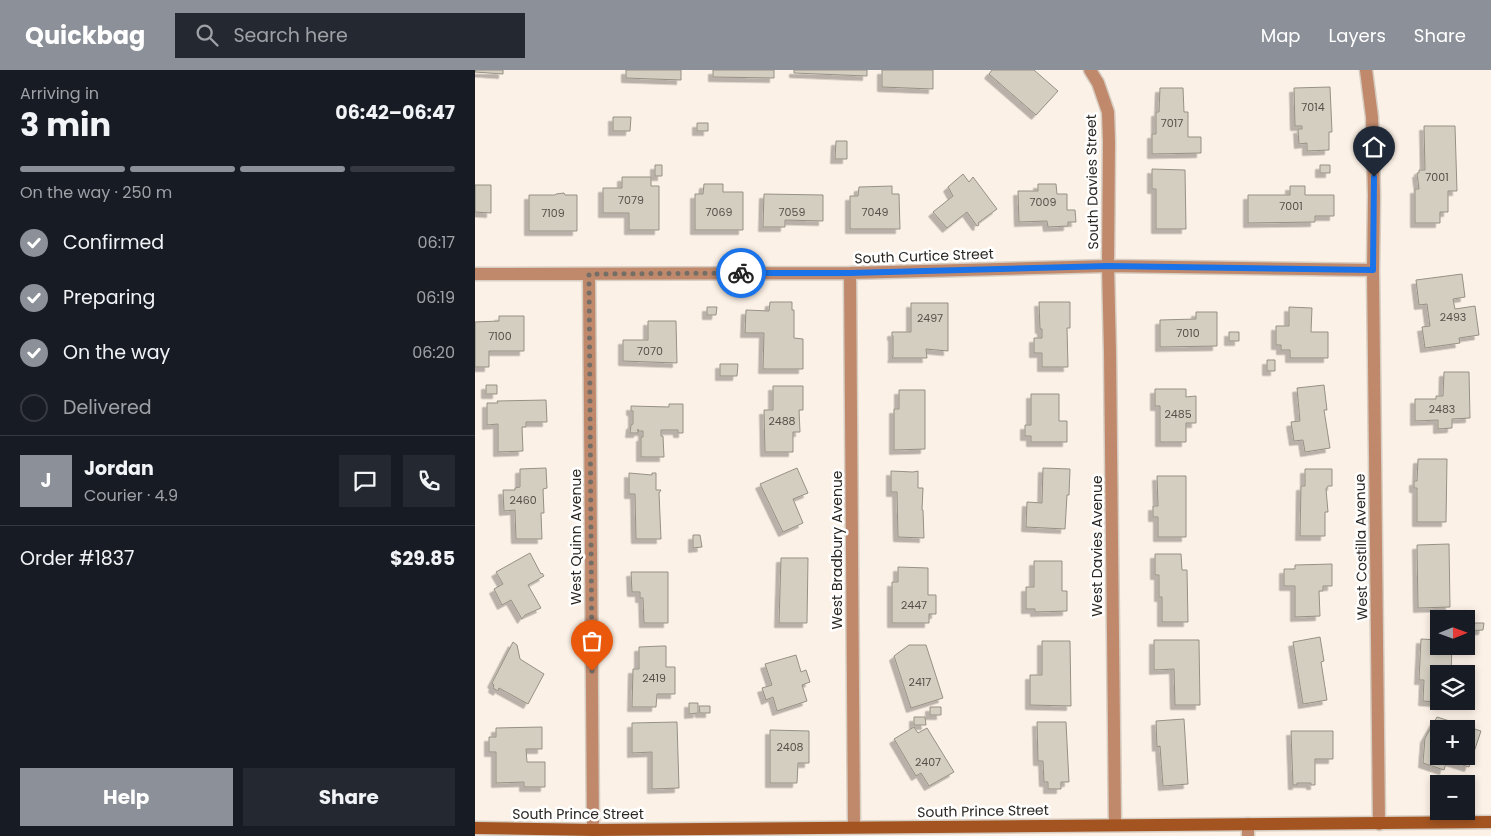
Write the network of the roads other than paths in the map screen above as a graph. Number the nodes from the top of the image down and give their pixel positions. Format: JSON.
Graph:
{"nodes":[{"id":1,"x":1090,"y":70,"type":"edge"},
{"id":2,"x":1365,"y":70,"type":"edge"},
{"id":3,"x":1108,"y":266,"type":"junction"},
{"id":4,"x":1373,"y":270,"type":"junction"},
{"id":5,"x":850,"y":273,"type":"junction"},
{"id":6,"x":475,"y":274,"type":"edge"},
{"id":7,"x":589,"y":274,"type":"junction"},
{"id":8,"x":1491,"y":822,"type":"edge"},
{"id":9,"x":1379,"y":824,"type":"junction"},
{"id":10,"x":1115,"y":825,"type":"junction"},
{"id":11,"x":853,"y":827,"type":"junction"},
{"id":12,"x":475,"y":828,"type":"edge"},
{"id":13,"x":593,"y":830,"type":"junction"},
{"id":14,"x":1248,"y":830,"type":"edge"},
{"id":15,"x":979,"y":831,"type":"edge"}],
"edges":[{"from":1,"to":3,"type":"street","name":"South Davies Street"},
{"from":2,"to":4,"type":"street","name":"West Costilla Avenue"},
{"from":3,"to":4,"type":"street","name":"South Curtice Street"},
{"from":3,"to":5,"type":"street","name":"South Curtice Street"},
{"from":3,"to":10,"type":"street","name":"West Davies Avenue"},
{"from":4,"to":9,"type":"street","name":"West Costilla Avenue"},
{"from":5,"to":7,"type":"street","name":"South Curtice Street"},
{"from":5,"to":11,"type":"street","name":"West Bradbury Avenue"},
{"from":6,"to":7,"type":"street","name":"South Curtice Street"},
{"from":7,"to":13,"type":"street","name":"West Quinn Avenue"},
{"from":8,"to":9,"type":"street","name":"South Prince Street"},
{"from":9,"to":14,"type":"street","name":"South Prince Street"},
{"from":10,"to":14,"type":"street","name":"South Prince Street"},
{"from":10,"to":15,"type":"street","name":"South Prince Street"},
{"from":11,"to":13,"type":"street","name":"South Prince Street"},
{"from":11,"to":15,"type":"street","name":"South Prince Street"},
{"from":12,"to":13,"type":"street","name":"South Prince Street"}]}
